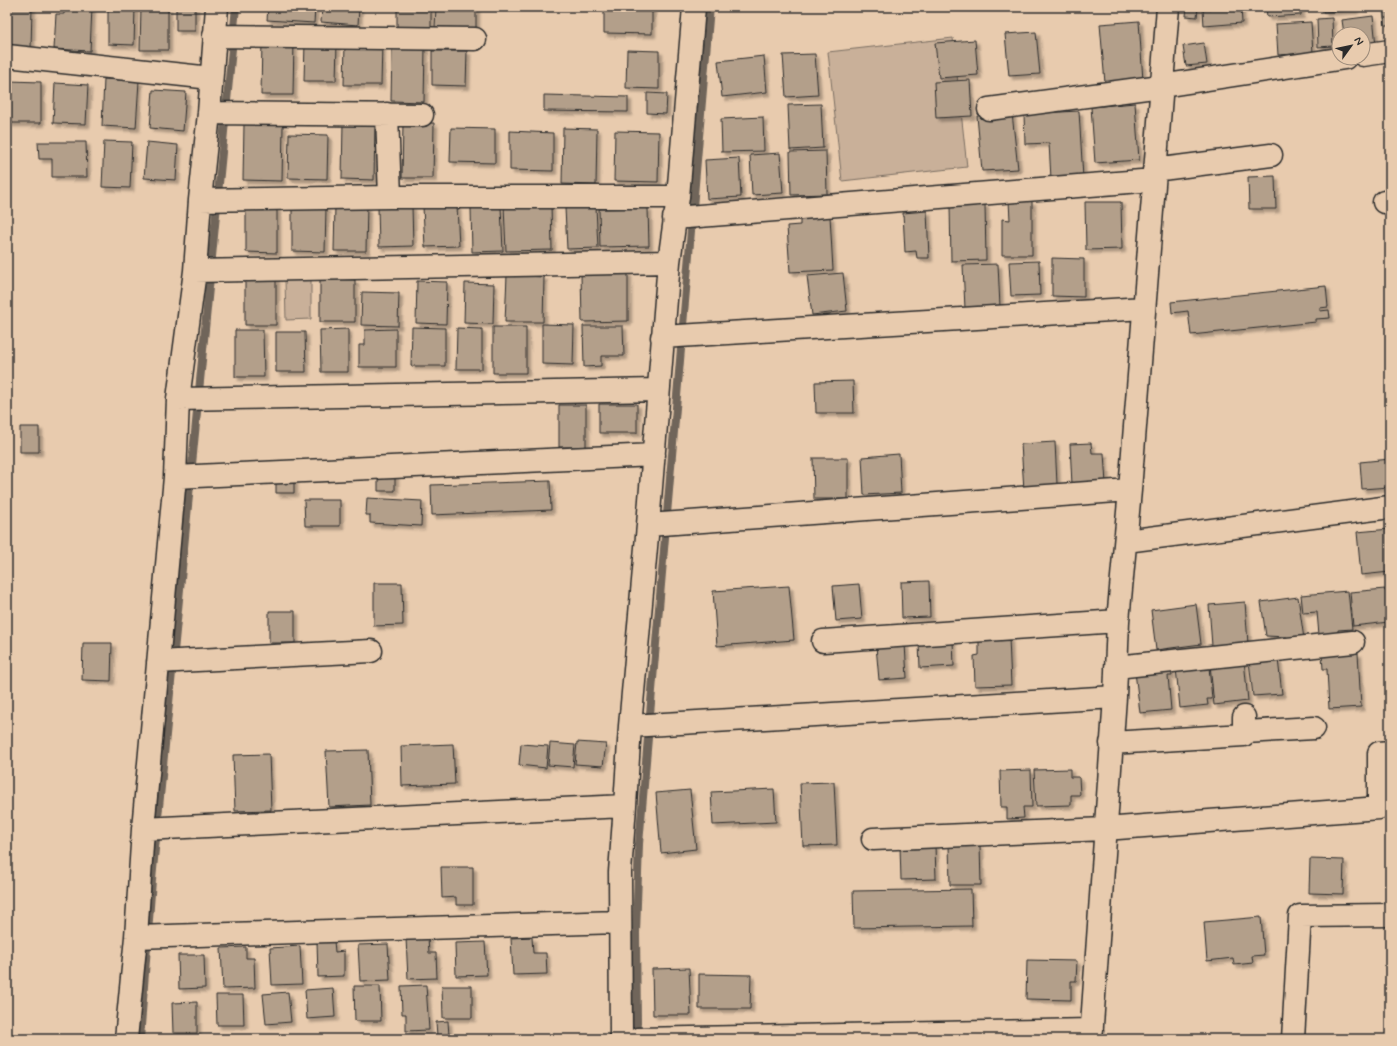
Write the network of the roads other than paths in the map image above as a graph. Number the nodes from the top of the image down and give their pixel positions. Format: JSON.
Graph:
{"nodes":[{"id":1,"x":217,"y":7,"type":"edge"},
{"id":2,"x":694,"y":7,"type":"edge"},
{"id":3,"x":1168,"y":7,"type":"edge"},
{"id":4,"x":215,"y":36,"type":"junction"},
{"id":5,"x":475,"y":39,"type":"dead end"},
{"id":6,"x":1390,"y":51,"type":"edge"},
{"id":7,"x":1371,"y":54,"type":"edge"},
{"id":8,"x":7,"y":56,"type":"edge"},
{"id":9,"x":1331,"y":60,"type":"edge"},
{"id":10,"x":211,"y":78,"type":"junction"},
{"id":11,"x":1161,"y":86,"type":"junction"},
{"id":12,"x":990,"y":109,"type":"dead end"},
{"id":13,"x":210,"y":112,"type":"junction"},
{"id":14,"x":387,"y":114,"type":"junction"},
{"id":15,"x":422,"y":115,"type":"dead end"},
{"id":16,"x":1271,"y":155,"type":"dead end"},
{"id":17,"x":1154,"y":175,"type":"junction"},
{"id":18,"x":390,"y":197,"type":"junction"},
{"id":19,"x":678,"y":197,"type":"junction"},
{"id":20,"x":201,"y":200,"type":"junction"},
{"id":21,"x":686,"y":218,"type":"junction"},
{"id":22,"x":668,"y":262,"type":"junction"},
{"id":23,"x":197,"y":271,"type":"junction"},
{"id":24,"x":1144,"y":308,"type":"junction"},
{"id":25,"x":675,"y":337,"type":"junction"},
{"id":26,"x":658,"y":390,"type":"junction"},
{"id":27,"x":179,"y":399,"type":"junction"},
{"id":28,"x":654,"y":455,"type":"junction"},
{"id":29,"x":175,"y":477,"type":"junction"},
{"id":30,"x":1130,"y":490,"type":"junction"},
{"id":31,"x":1390,"y":507,"type":"edge"},
{"id":32,"x":660,"y":524,"type":"junction"},
{"id":33,"x":1126,"y":541,"type":"junction"},
{"id":34,"x":1118,"y":621,"type":"junction"},
{"id":35,"x":824,"y":641,"type":"dead end"},
{"id":36,"x":1353,"y":642,"type":"dead end"},
{"id":37,"x":371,"y":651,"type":"dead end"},
{"id":38,"x":159,"y":662,"type":"junction"},
{"id":39,"x":1116,"y":667,"type":"junction"},
{"id":40,"x":1114,"y":697,"type":"junction"},
{"id":41,"x":642,"y":725,"type":"junction"},
{"id":42,"x":1314,"y":728,"type":"dead end"},
{"id":43,"x":1111,"y":744,"type":"junction"},
{"id":44,"x":1390,"y":752,"type":"edge"},
{"id":45,"x":625,"y":806,"type":"junction"},
{"id":46,"x":144,"y":829,"type":"junction"},
{"id":47,"x":1105,"y":829,"type":"junction"},
{"id":48,"x":873,"y":839,"type":"dead end"},
{"id":49,"x":1390,"y":915,"type":"edge"},
{"id":50,"x":619,"y":922,"type":"junction"},
{"id":51,"x":137,"y":937,"type":"junction"},
{"id":52,"x":1091,"y":1035,"type":"edge"},
{"id":53,"x":126,"y":1039,"type":"edge"},
{"id":54,"x":621,"y":1039,"type":"edge"},
{"id":55,"x":638,"y":1039,"type":"edge"},
{"id":56,"x":642,"y":1039,"type":"edge"},
{"id":57,"x":1293,"y":1039,"type":"edge"}],
"edges":[{"from":1,"to":4,"type":"street"},
{"from":2,"to":19,"type":"street"},
{"from":3,"to":11,"type":"street"},
{"from":4,"to":5,"type":"street"},
{"from":4,"to":10,"type":"street"},
{"from":6,"to":7,"type":"street"},
{"from":8,"to":10,"type":"street"},
{"from":9,"to":11,"type":"street"},
{"from":10,"to":13,"type":"street"},
{"from":11,"to":12,"type":"street"},
{"from":11,"to":17,"type":"street"},
{"from":13,"to":14,"type":"street"},
{"from":13,"to":20,"type":"street"},
{"from":14,"to":15,"type":"street"},
{"from":14,"to":18,"type":"street"},
{"from":16,"to":17,"type":"street"},
{"from":17,"to":21,"type":"street"},
{"from":17,"to":24,"type":"street"},
{"from":18,"to":19,"type":"street"},
{"from":18,"to":20,"type":"street"},
{"from":19,"to":21,"type":"street"},
{"from":20,"to":23,"type":"street"},
{"from":21,"to":22,"type":"street"},
{"from":22,"to":23,"type":"street"},
{"from":22,"to":25,"type":"street"},
{"from":23,"to":27,"type":"street"},
{"from":24,"to":25,"type":"street"},
{"from":24,"to":30,"type":"street"},
{"from":25,"to":26,"type":"street"},
{"from":26,"to":27,"type":"street"},
{"from":26,"to":28,"type":"street"},
{"from":27,"to":29,"type":"street"},
{"from":28,"to":29,"type":"street"},
{"from":28,"to":32,"type":"street"},
{"from":29,"to":38,"type":"street"},
{"from":30,"to":32,"type":"street"},
{"from":30,"to":33,"type":"street"},
{"from":31,"to":33,"type":"street"},
{"from":32,"to":41,"type":"street"},
{"from":33,"to":34,"type":"street"},
{"from":34,"to":35,"type":"street"},
{"from":34,"to":39,"type":"street"},
{"from":36,"to":39,"type":"street"},
{"from":37,"to":38,"type":"street"},
{"from":38,"to":46,"type":"street"},
{"from":39,"to":40,"type":"street"},
{"from":40,"to":41,"type":"street"},
{"from":40,"to":43,"type":"street"},
{"from":41,"to":45,"type":"street"},
{"from":42,"to":43,"type":"street"},
{"from":43,"to":47,"type":"street"},
{"from":44,"to":47,"type":"street"},
{"from":45,"to":46,"type":"street"},
{"from":45,"to":50,"type":"street"},
{"from":46,"to":51,"type":"street"},
{"from":47,"to":48,"type":"street"},
{"from":47,"to":52,"type":"street"},
{"from":49,"to":57,"type":"street"},
{"from":50,"to":51,"type":"street"},
{"from":50,"to":54,"type":"street"},
{"from":51,"to":53,"type":"street"},
{"from":52,"to":56,"type":"street"},
{"from":55,"to":56,"type":"street"}]}
